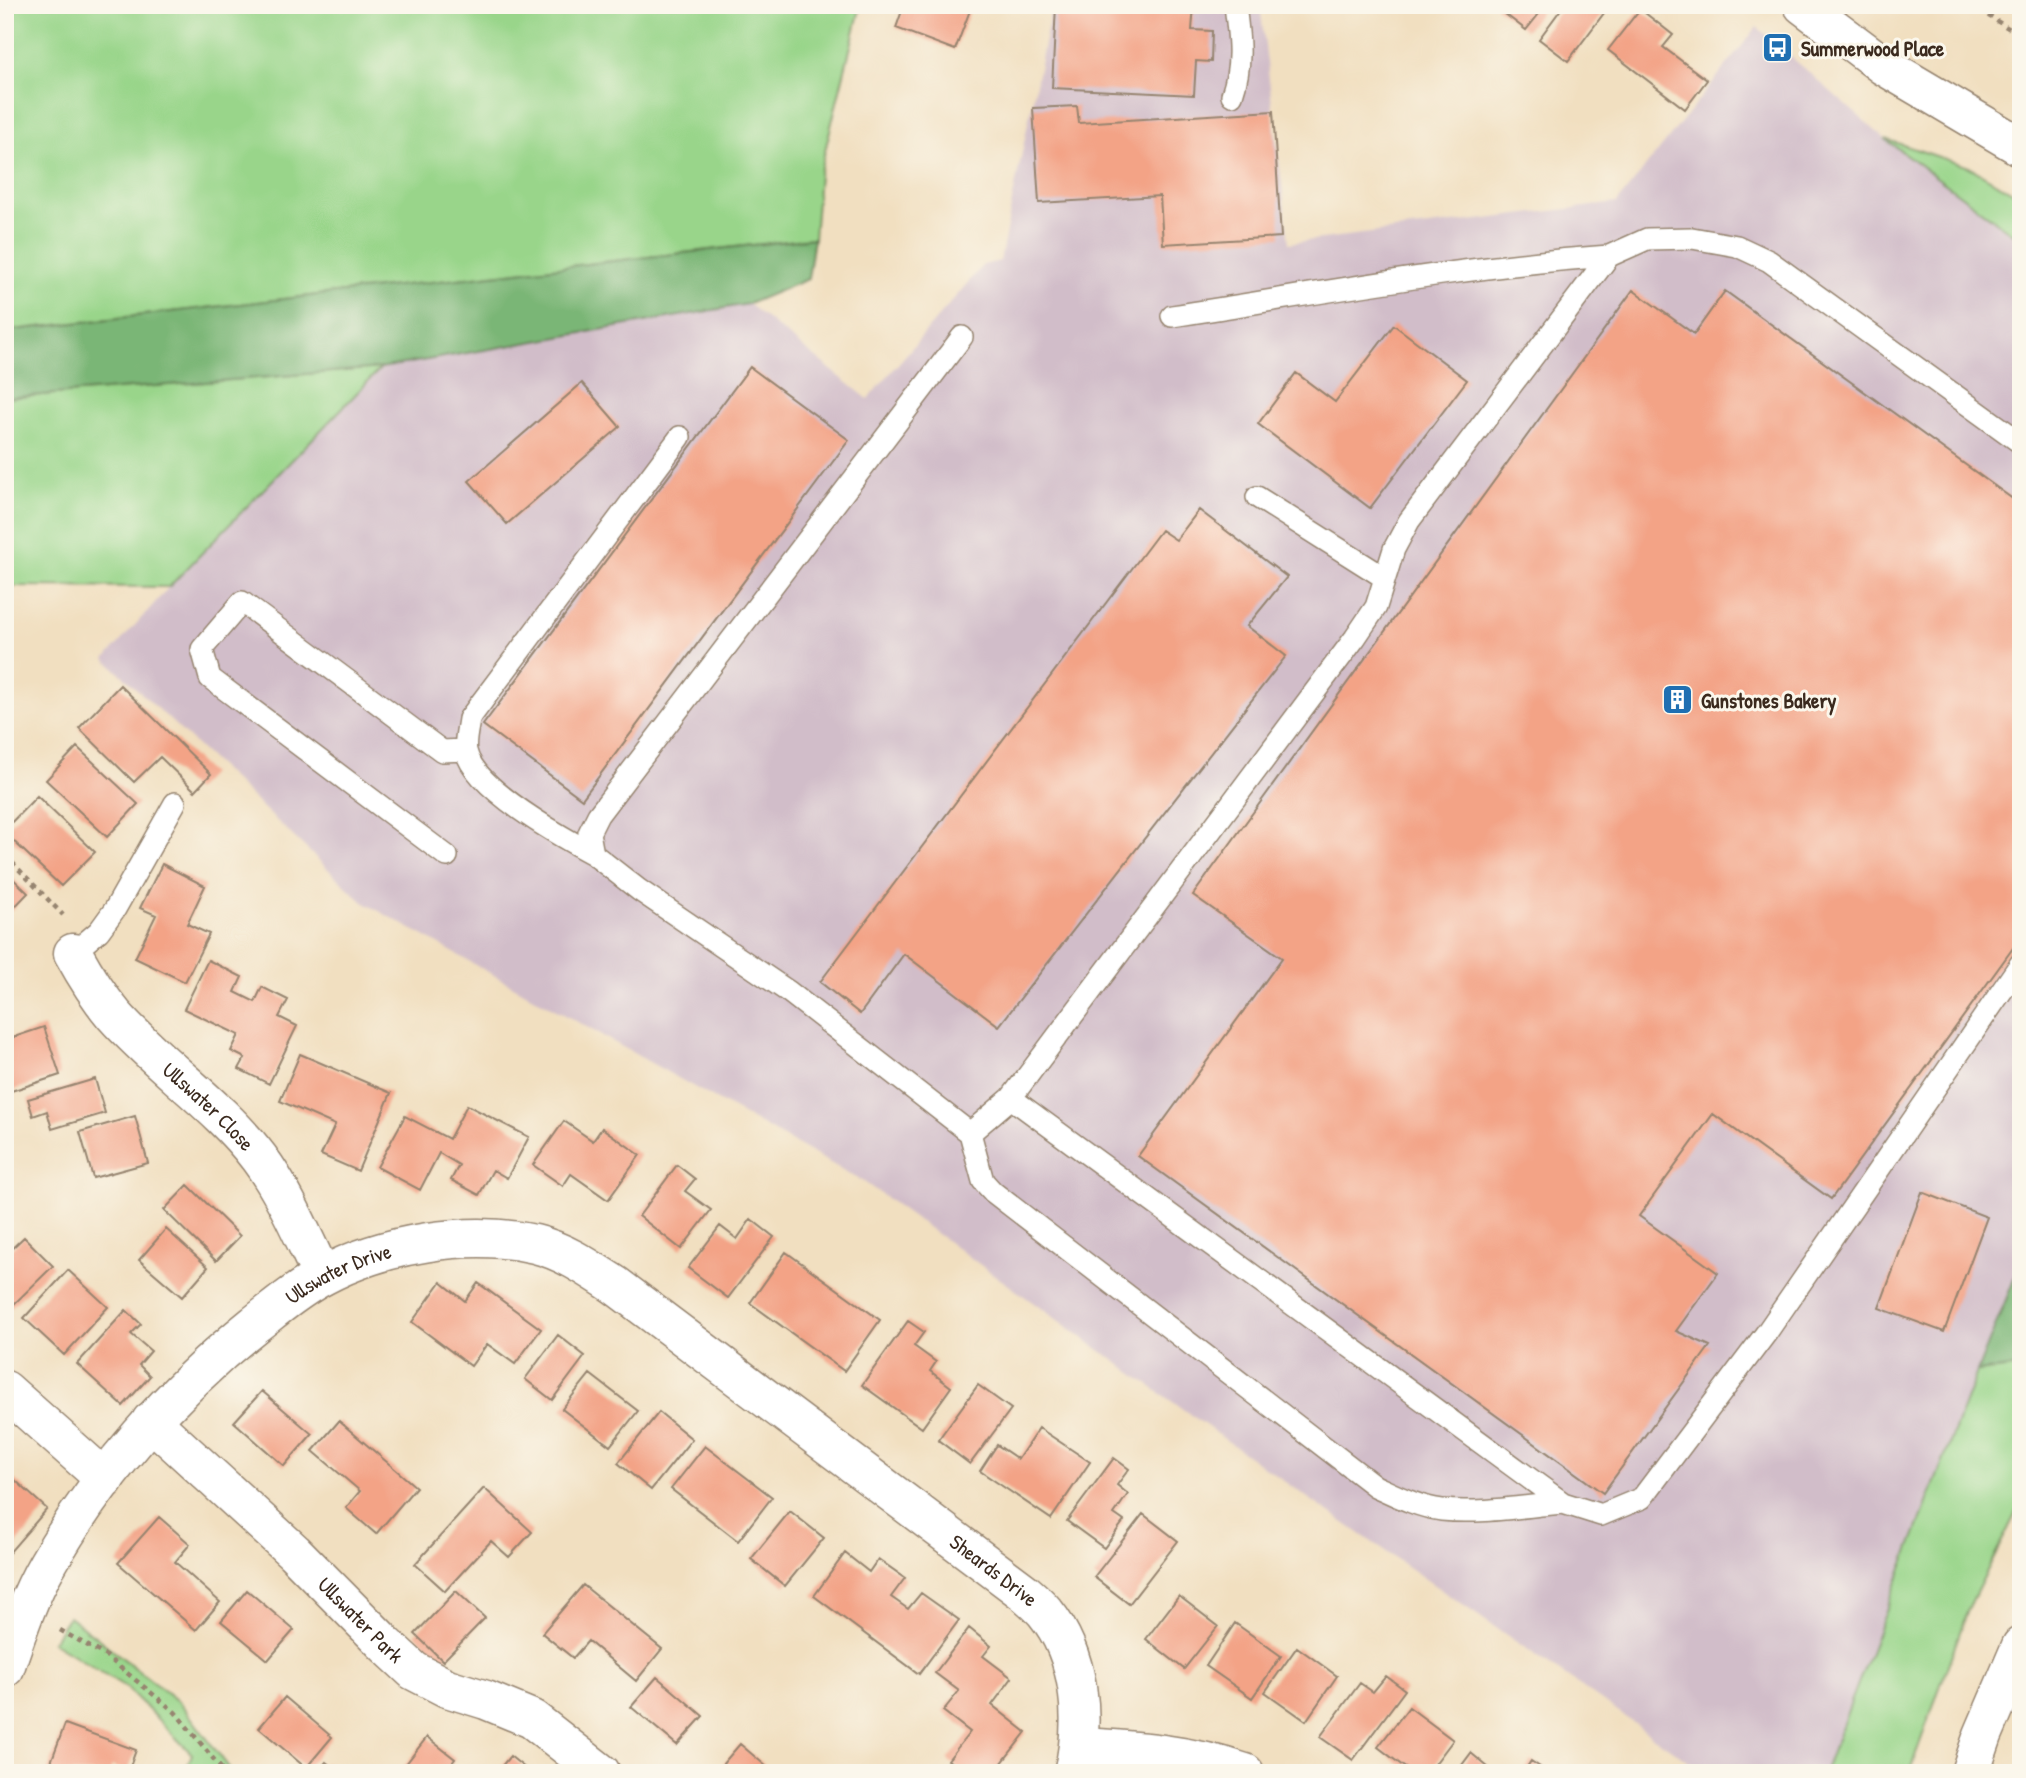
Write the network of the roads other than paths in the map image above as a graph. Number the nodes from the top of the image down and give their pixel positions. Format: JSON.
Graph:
{"nodes":[{"id":1,"x":1235,"y":5,"type":"edge"},
{"id":2,"x":1802,"y":5,"type":"edge"},
{"id":3,"x":1233,"y":95,"type":"dead end"},
{"id":4,"x":2021,"y":147,"type":"edge"},
{"id":5,"x":1609,"y":256,"type":"junction"},
{"id":6,"x":1172,"y":316,"type":"dead end"},
{"id":7,"x":962,"y":337,"type":"dead end"},
{"id":8,"x":680,"y":438,"type":"dead end"},
{"id":9,"x":2021,"y":443,"type":"edge"},
{"id":10,"x":1257,"y":497,"type":"dead end"},
{"id":11,"x":1385,"y":578,"type":"junction"},
{"id":12,"x":465,"y":750,"type":"junction"},
{"id":13,"x":175,"y":803,"type":"dead end"},
{"id":14,"x":593,"y":854,"type":"junction"},
{"id":15,"x":447,"y":856,"type":"dead end"},
{"id":16,"x":73,"y":953,"type":"joint"},
{"id":17,"x":2021,"y":963,"type":"edge"},
{"id":18,"x":1011,"y":1098,"type":"junction"},
{"id":19,"x":970,"y":1133,"type":"junction"},
{"id":20,"x":322,"y":1276,"type":"junction"},
{"id":21,"x":5,"y":1390,"type":"edge"},
{"id":22,"x":151,"y":1421,"type":"junction"},
{"id":23,"x":805,"y":1429,"type":"joint"},
{"id":24,"x":105,"y":1479,"type":"junction"},
{"id":25,"x":1563,"y":1503,"type":"junction"},
{"id":26,"x":2021,"y":1646,"type":"edge"},
{"id":27,"x":5,"y":1668,"type":"edge"},
{"id":28,"x":1077,"y":1760,"type":"edge"},
{"id":29,"x":601,"y":1773,"type":"edge"},
{"id":30,"x":1245,"y":1773,"type":"edge"},
{"id":31,"x":1970,"y":1773,"type":"edge"}],
"edges":[{"from":1,"to":3,"type":"lane"},
{"from":2,"to":4,"type":"main road"},
{"from":5,"to":6,"type":"lane"},
{"from":5,"to":9,"type":"lane"},
{"from":5,"to":11,"type":"lane"},
{"from":7,"to":14,"type":"lane"},
{"from":8,"to":12,"type":"lane"},
{"from":10,"to":11,"type":"lane"},
{"from":11,"to":18,"type":"lane"},
{"from":12,"to":14,"type":"lane"},
{"from":12,"to":15,"type":"lane"},
{"from":13,"to":16,"type":"lane"},
{"from":14,"to":19,"type":"lane"},
{"from":16,"to":20,"type":"main road","name":"Ullswater Close"},
{"from":17,"to":25,"type":"lane"},
{"from":18,"to":19,"type":"lane"},
{"from":18,"to":25,"type":"lane"},
{"from":19,"to":25,"type":"lane"},
{"from":20,"to":22,"type":"main road","name":"Ullswater Drive"},
{"from":20,"to":23,"type":"main road","name":"Ullswater Drive"},
{"from":21,"to":24,"type":"main road"},
{"from":22,"to":24,"type":"main road","name":"Ullswater Drive"},
{"from":22,"to":29,"type":"main road","name":"Ullswater Park"},
{"from":23,"to":28,"type":"main road","name":"Sheards Drive"},
{"from":24,"to":27,"type":"main road","name":"Ullswater Drive"},
{"from":26,"to":31,"type":"main road"},
{"from":28,"to":30,"type":"main road"}]}
